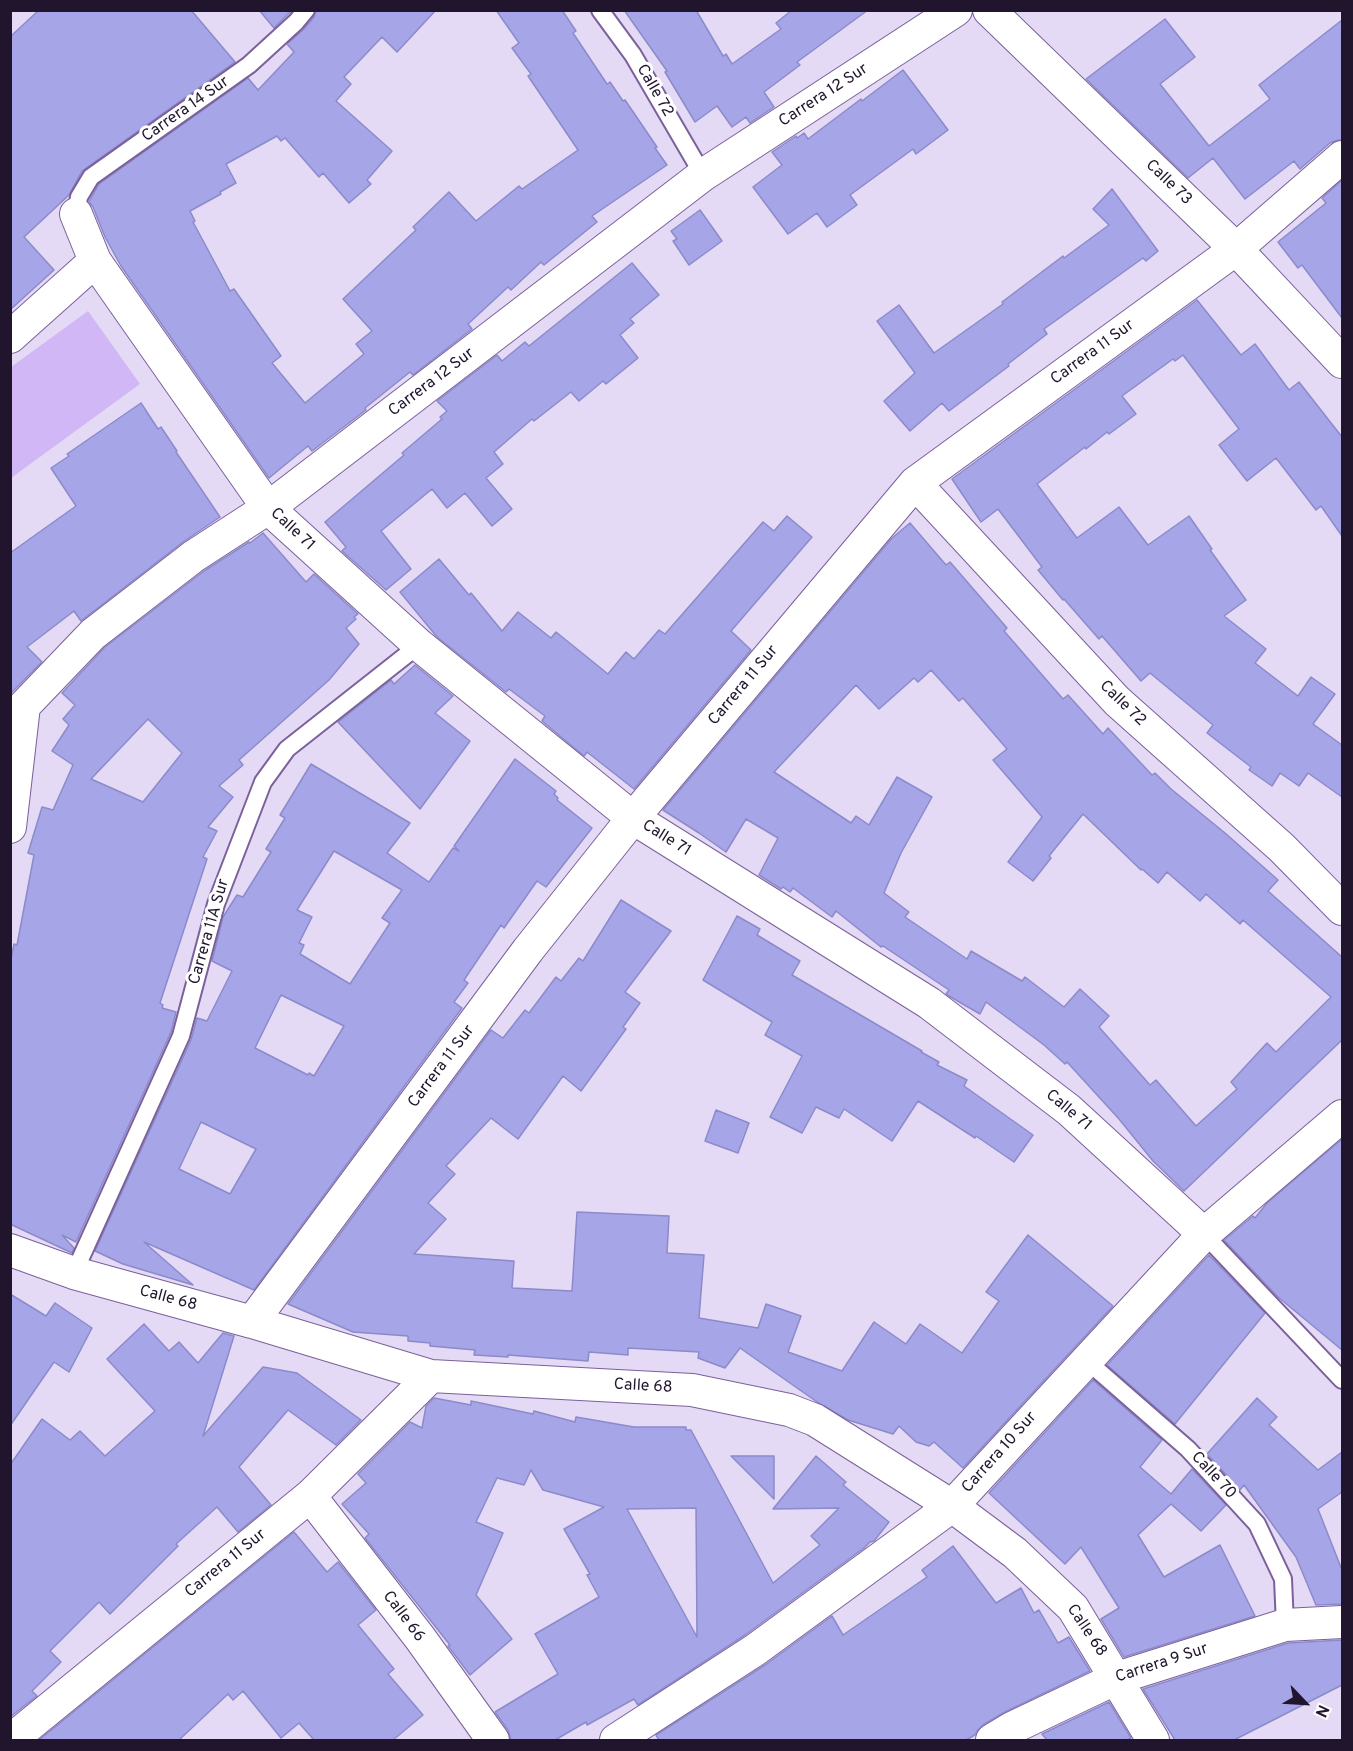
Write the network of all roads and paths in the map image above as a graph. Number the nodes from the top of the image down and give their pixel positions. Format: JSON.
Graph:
{"nodes":[{"id":1,"x":306,"y":10,"type":"edge"},
{"id":2,"x":600,"y":10,"type":"edge"},
{"id":3,"x":956,"y":10,"type":"edge"},
{"id":4,"x":989,"y":10,"type":"edge"},
{"id":5,"x":1342,"y":157,"type":"edge"},
{"id":6,"x":703,"y":175,"type":"junction"},
{"id":7,"x":76,"y":214,"type":"joint"},
{"id":8,"x":1236,"y":249,"type":"junction"},
{"id":9,"x":95,"y":261,"type":"junction"},
{"id":10,"x":10,"y":338,"type":"edge"},
{"id":11,"x":1342,"y":362,"type":"edge"},
{"id":12,"x":915,"y":483,"type":"junction"},
{"id":13,"x":268,"y":508,"type":"junction"},
{"id":14,"x":418,"y":645,"type":"junction"},
{"id":15,"x":17,"y":701,"type":"edge"},
{"id":16,"x":633,"y":818,"type":"junction"},
{"id":17,"x":10,"y":827,"type":"edge"},
{"id":18,"x":1342,"y":909,"type":"edge"},
{"id":19,"x":1342,"y":1116,"type":"edge"},
{"id":20,"x":1204,"y":1234,"type":"junction"},
{"id":21,"x":10,"y":1250,"type":"edge"},
{"id":22,"x":74,"y":1273,"type":"junction"},
{"id":23,"x":252,"y":1322,"type":"junction"},
{"id":24,"x":1086,"y":1360,"type":"junction"},
{"id":25,"x":431,"y":1376,"type":"junction"},
{"id":26,"x":1342,"y":1380,"type":"edge"},
{"id":27,"x":310,"y":1496,"type":"junction"},
{"id":28,"x":952,"y":1506,"type":"junction"},
{"id":29,"x":1342,"y":1622,"type":"edge"},
{"id":30,"x":1285,"y":1625,"type":"junction"},
{"id":31,"x":1117,"y":1678,"type":"junction"},
{"id":32,"x":11,"y":1740,"type":"edge"},
{"id":33,"x":492,"y":1740,"type":"edge"},
{"id":34,"x":616,"y":1740,"type":"edge"},
{"id":35,"x":992,"y":1740,"type":"edge"},
{"id":36,"x":1153,"y":1740,"type":"edge"}],
"edges":[{"from":1,"to":7,"type":"lane","name":"Carrera 14 Sur"},
{"from":2,"to":6,"type":"lane","name":"Calle 72"},
{"from":3,"to":6,"type":"street","name":"Carrera 12 Sur"},
{"from":4,"to":8,"type":"street","name":"Calle 73"},
{"from":5,"to":8,"type":"street","name":"Carrera 11 Sur"},
{"from":6,"to":13,"type":"street","name":"Carrera 12 Sur"},
{"from":7,"to":9,"type":"street","name":"Calle 71"},
{"from":8,"to":11,"type":"street","name":"Calle 73"},
{"from":8,"to":12,"type":"street","name":"Carrera 11 Sur"},
{"from":9,"to":10,"type":"street"},
{"from":9,"to":13,"type":"street","name":"Calle 71"},
{"from":12,"to":16,"type":"street","name":"Carrera 11 Sur"},
{"from":12,"to":18,"type":"street","name":"Calle 72"},
{"from":13,"to":14,"type":"street","name":"Calle 71"},
{"from":13,"to":15,"type":"street","name":"Carrera 12 Sur"},
{"from":14,"to":16,"type":"street","name":"Calle 71"},
{"from":14,"to":22,"type":"lane","name":"Carrera 11A Sur"},
{"from":15,"to":17,"type":"street","name":"Carrera 12 Sur"},
{"from":16,"to":20,"type":"street","name":"Calle 71"},
{"from":16,"to":23,"type":"street","name":"Carrera 11 Sur"},
{"from":19,"to":20,"type":"street","name":"Carrera 10 Sur"},
{"from":20,"to":24,"type":"street","name":"Carrera 10 Sur"},
{"from":20,"to":26,"type":"lane","name":"Calle 71"},
{"from":21,"to":22,"type":"street","name":"Calle 68"},
{"from":22,"to":23,"type":"street","name":"Calle 68"},
{"from":23,"to":25,"type":"street","name":"Calle 68"},
{"from":24,"to":28,"type":"street","name":"Carrera 10 Sur"},
{"from":24,"to":30,"type":"lane","name":"Calle 70"},
{"from":25,"to":27,"type":"street","name":"Carrera 11 Sur"},
{"from":25,"to":28,"type":"street","name":"Calle 68"},
{"from":27,"to":32,"type":"street","name":"Carrera 11 Sur"},
{"from":27,"to":33,"type":"street","name":"Calle 66"},
{"from":28,"to":31,"type":"street","name":"Calle 68"},
{"from":28,"to":34,"type":"street","name":"Carrera 10 Sur"},
{"from":29,"to":30,"type":"street","name":"Carrera 9 Sur"},
{"from":30,"to":31,"type":"street","name":"Carrera 9 Sur"},
{"from":31,"to":35,"type":"street","name":"Carrera 9 Sur"},
{"from":31,"to":36,"type":"street","name":"Calle 68"}]}
